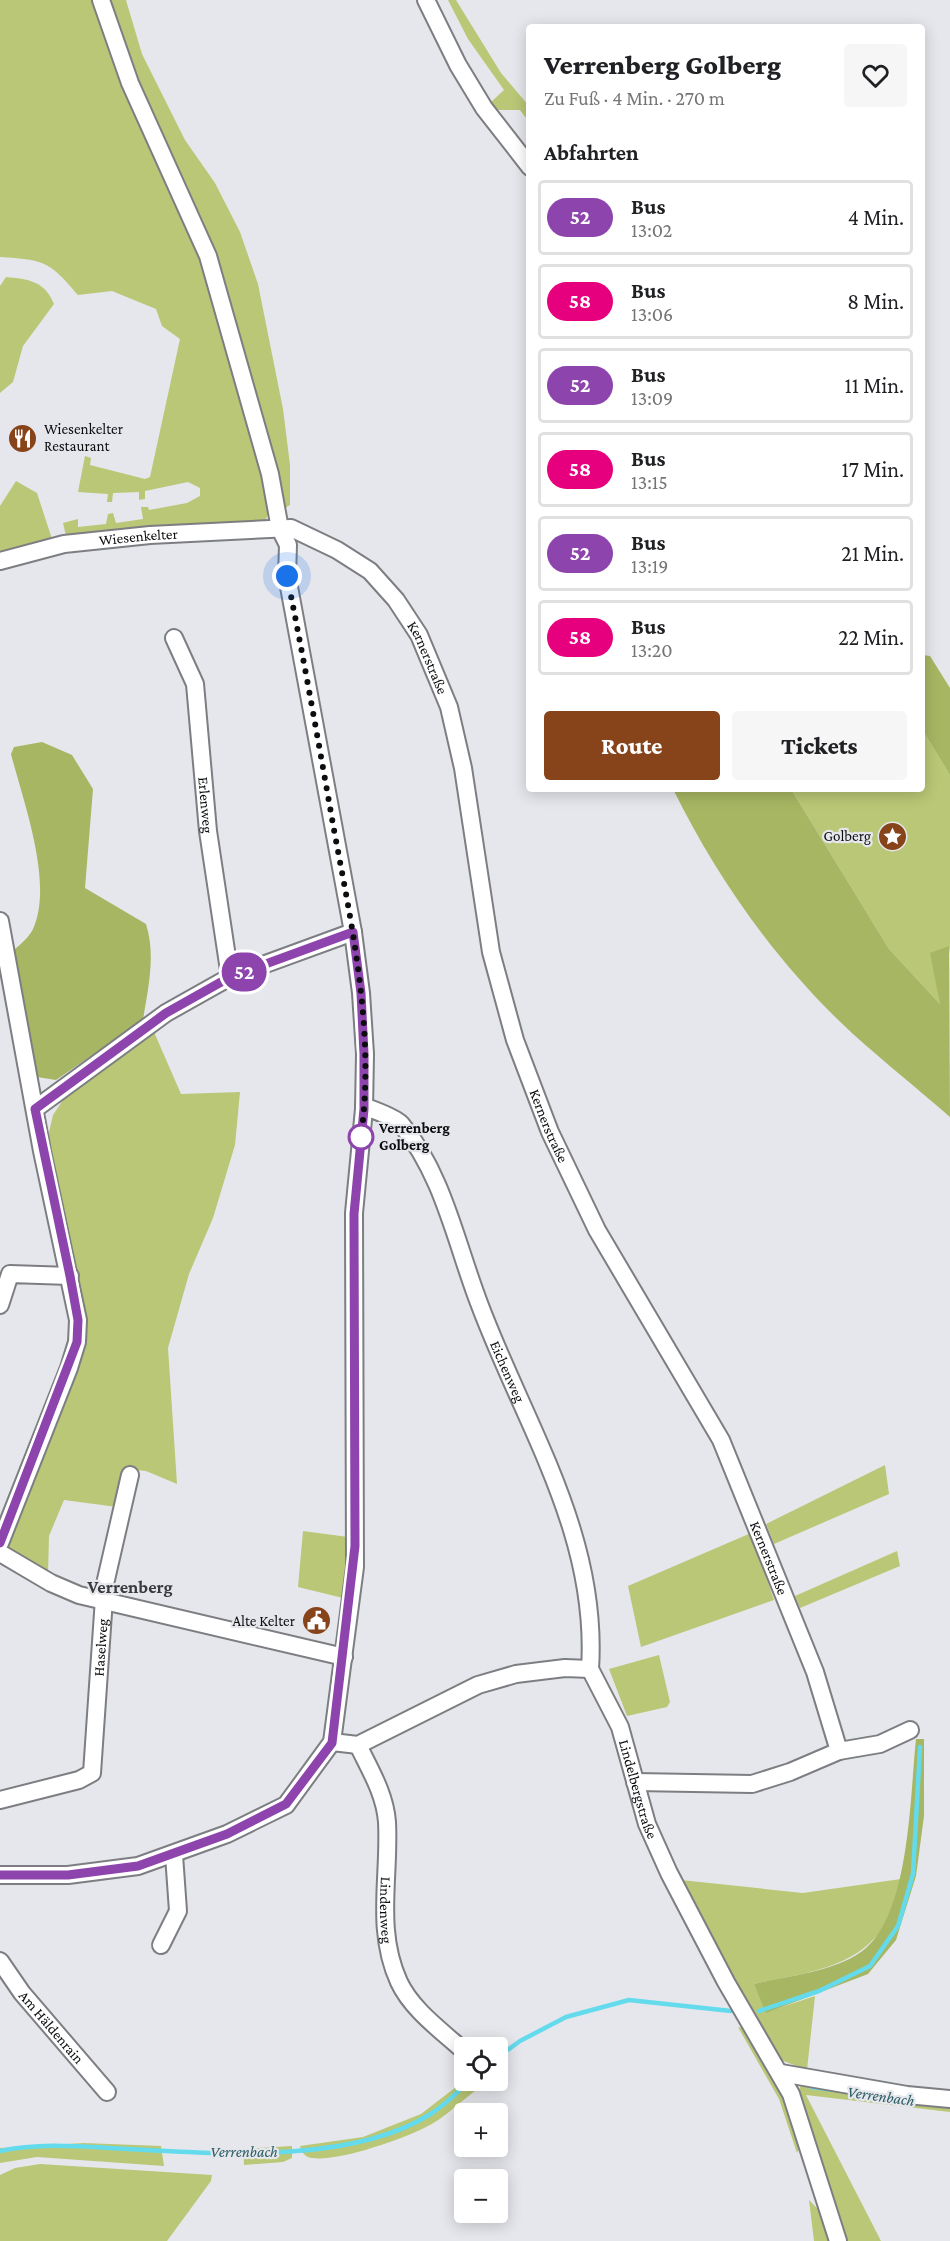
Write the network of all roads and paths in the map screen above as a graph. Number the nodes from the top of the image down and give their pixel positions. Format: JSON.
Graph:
{"nodes":[{"id":1,"x":100,"y":0,"type":"edge"},
{"id":2,"x":426,"y":0,"type":"edge"},
{"id":3,"x":526,"y":162,"type":"edge"},
{"id":4,"x":280,"y":529,"type":"junction"},
{"id":5,"x":0,"y":561,"type":"edge"},
{"id":6,"x":174,"y":639,"type":"dead end"},
{"id":7,"x":0,"y":921,"type":"edge"},
{"id":8,"x":353,"y":932,"type":"junction"},
{"id":9,"x":230,"y":977,"type":"junction"},
{"id":10,"x":364,"y":1106,"type":"junction"},
{"id":11,"x":35,"y":1109,"type":"junction"},
{"id":12,"x":70,"y":1276,"type":"junction"},
{"id":13,"x":0,"y":1305,"type":"edge"},
{"id":14,"x":130,"y":1475,"type":"dead end"},
{"id":15,"x":6,"y":1507,"type":"edge"},
{"id":16,"x":0,"y":1543,"type":"edge"},
{"id":17,"x":0,"y":1553,"type":"edge"},
{"id":18,"x":103,"y":1602,"type":"junction"},
{"id":19,"x":344,"y":1658,"type":"junction"},
{"id":20,"x":590,"y":1669,"type":"junction"},
{"id":21,"x":910,"y":1730,"type":"dead end"},
{"id":22,"x":332,"y":1743,"type":"junction"},
{"id":23,"x":358,"y":1745,"type":"junction"},
{"id":24,"x":839,"y":1751,"type":"junction"},
{"id":25,"x":635,"y":1782,"type":"junction"},
{"id":26,"x":0,"y":1800,"type":"edge"},
{"id":27,"x":174,"y":1855,"type":"junction"},
{"id":28,"x":0,"y":1875,"type":"edge"},
{"id":29,"x":161,"y":1945,"type":"dead end"},
{"id":30,"x":0,"y":1961,"type":"edge"},
{"id":31,"x":454,"y":2042,"type":"edge"},
{"id":32,"x":781,"y":2073,"type":"junction"},
{"id":33,"x":107,"y":2092,"type":"dead end"},
{"id":34,"x":950,"y":2099,"type":"edge"},
{"id":35,"x":838,"y":2241,"type":"edge"}],
"edges":[{"from":1,"to":4,"type":"street"},
{"from":2,"to":3,"type":"street"},
{"from":4,"to":5,"type":"street","name":"Wiesenkelter"},
{"from":4,"to":8,"type":"street"},
{"from":4,"to":24,"type":"street","name":"Kernerstraße"},
{"from":6,"to":9,"type":"street","name":"Erlenweg"},
{"from":7,"to":11,"type":"street"},
{"from":8,"to":9,"type":"street"},
{"from":8,"to":10,"type":"street"},
{"from":9,"to":11,"type":"street"},
{"from":10,"to":19,"type":"street"},
{"from":10,"to":20,"type":"street","name":"Eichenweg"},
{"from":11,"to":12,"type":"street"},
{"from":12,"to":13,"type":"street"},
{"from":12,"to":15,"type":"street"},
{"from":14,"to":18,"type":"street","name":"Haselweg"},
{"from":15,"to":16,"type":"street"},
{"from":17,"to":18,"type":"street"},
{"from":18,"to":19,"type":"street"},
{"from":18,"to":26,"type":"street","name":"Haselweg"},
{"from":19,"to":22,"type":"street"},
{"from":20,"to":23,"type":"street"},
{"from":20,"to":25,"type":"street","name":"Lindelbergstraße"},
{"from":21,"to":24,"type":"street"},
{"from":22,"to":23,"type":"street"},
{"from":22,"to":27,"type":"street"},
{"from":23,"to":31,"type":"street","name":"Lindenweg"},
{"from":24,"to":25,"type":"street"},
{"from":25,"to":32,"type":"street","name":"Lindelbergstraße"},
{"from":27,"to":28,"type":"street"},
{"from":27,"to":29,"type":"street"},
{"from":30,"to":33,"type":"street","name":"Am Häldenrain"},
{"from":32,"to":34,"type":"street"},
{"from":32,"to":35,"type":"street","name":"Lindelbergstraße"}]}
